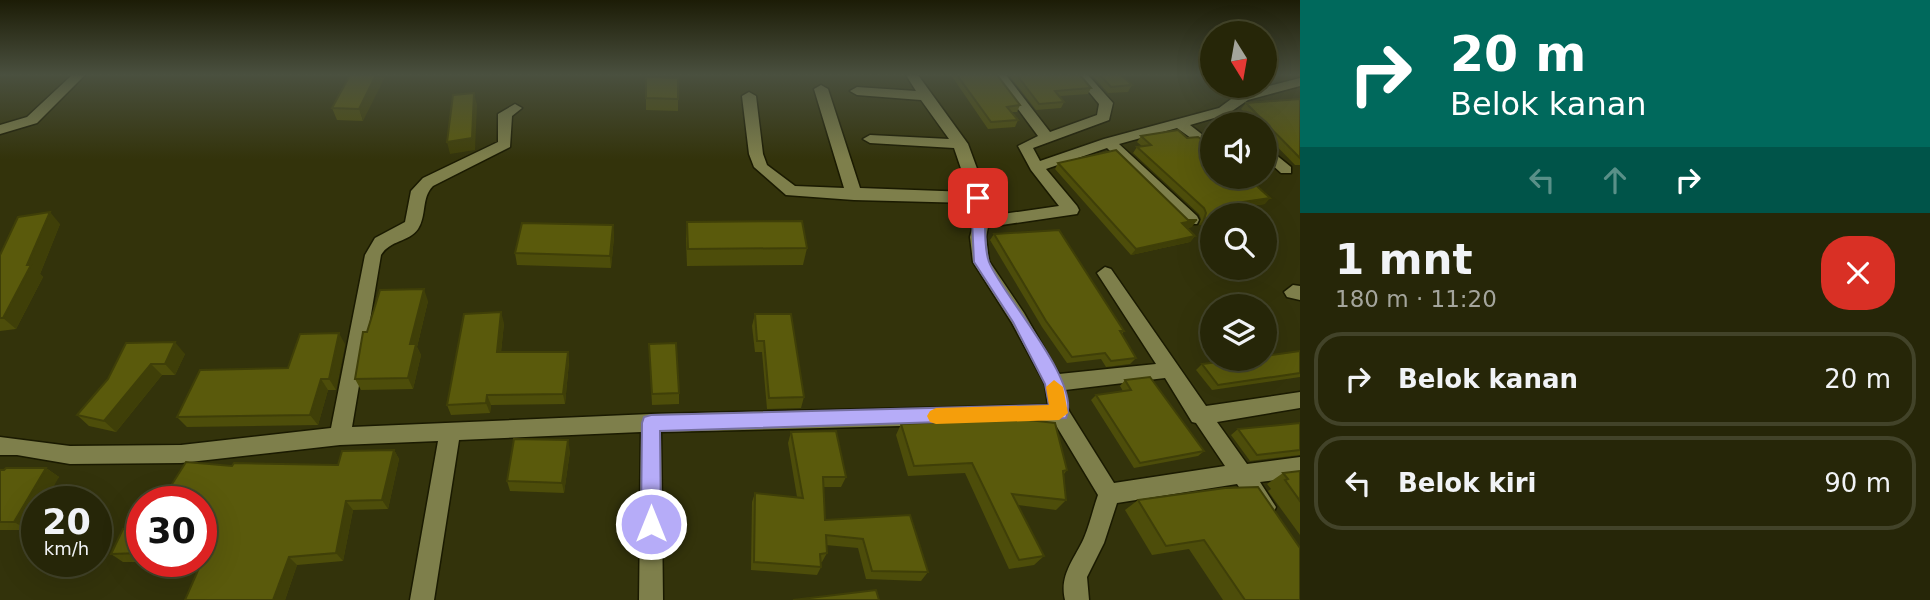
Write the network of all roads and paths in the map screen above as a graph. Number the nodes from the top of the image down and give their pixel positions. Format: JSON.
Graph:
{"nodes":[{"id":1,"x":50,"y":103,"type":"edge"},
{"id":2,"x":750,"y":103,"type":"edge"},
{"id":3,"x":825,"y":103,"type":"edge"},
{"id":4,"x":929,"y":103,"type":"edge"},
{"id":5,"x":1020,"y":103,"type":"edge"},
{"id":6,"x":1106,"y":103,"type":"edge"},
{"id":7,"x":1235,"y":103,"type":"edge"},
{"id":8,"x":514,"y":108,"type":"dead end"},
{"id":9,"x":1224,"y":111,"type":"joint"},
{"id":10,"x":1180,"y":124,"type":"junction"},
{"id":11,"x":0,"y":130,"type":"edge"},
{"id":12,"x":1046,"y":137,"type":"junction"},
{"id":13,"x":870,"y":139,"type":"dead end"},
{"id":14,"x":1200,"y":140,"type":"edge"},
{"id":15,"x":1109,"y":142,"type":"junction"},
{"id":16,"x":961,"y":144,"type":"junction"},
{"id":17,"x":1277,"y":161,"type":"edge"},
{"id":18,"x":1036,"y":167,"type":"junction"},
{"id":19,"x":1286,"y":170,"type":"dead end"},
{"id":20,"x":854,"y":195,"type":"junction"},
{"id":21,"x":978,"y":198,"type":"junction"},
{"id":22,"x":1191,"y":220,"type":"edge"},
{"id":23,"x":981,"y":222,"type":"junction"},
{"id":24,"x":1105,"y":273,"type":"dead end"},
{"id":25,"x":1170,"y":370,"type":"junction"},
{"id":26,"x":1054,"y":383,"type":"junction"},
{"id":27,"x":1300,"y":400,"type":"edge"},
{"id":28,"x":1059,"y":413,"type":"junction"},
{"id":29,"x":1199,"y":416,"type":"junction"},
{"id":30,"x":651,"y":423,"type":"junction"},
{"id":31,"x":450,"y":433,"type":"junction"},
{"id":32,"x":340,"y":436,"type":"junction"},
{"id":33,"x":0,"y":446,"type":"edge"},
{"id":34,"x":1300,"y":467,"type":"edge"},
{"id":35,"x":1242,"y":472,"type":"junction"},
{"id":36,"x":1110,"y":494,"type":"junction"},
{"id":37,"x":1278,"y":527,"type":"edge"},
{"id":38,"x":422,"y":600,"type":"edge"},
{"id":39,"x":651,"y":600,"type":"edge"},
{"id":40,"x":1077,"y":600,"type":"edge"}],
"edges":[{"from":1,"to":11,"type":"street"},
{"from":2,"to":20,"type":"street"},
{"from":3,"to":20,"type":"street"},
{"from":4,"to":16,"type":"street"},
{"from":5,"to":12,"type":"street"},
{"from":6,"to":12,"type":"street"},
{"from":7,"to":9,"type":"street"},
{"from":8,"to":32,"type":"street"},
{"from":9,"to":10,"type":"street"},
{"from":10,"to":14,"type":"street"},
{"from":10,"to":15,"type":"street"},
{"from":12,"to":18,"type":"street"},
{"from":13,"to":16,"type":"street"},
{"from":15,"to":18,"type":"street"},
{"from":15,"to":22,"type":"street"},
{"from":16,"to":21,"type":"street"},
{"from":17,"to":19,"type":"street"},
{"from":18,"to":23,"type":"street"},
{"from":20,"to":21,"type":"street"},
{"from":21,"to":23,"type":"street"},
{"from":23,"to":26,"type":"street"},
{"from":24,"to":25,"type":"street"},
{"from":25,"to":26,"type":"street"},
{"from":25,"to":29,"type":"street"},
{"from":26,"to":28,"type":"street"},
{"from":27,"to":29,"type":"street"},
{"from":28,"to":30,"type":"street"},
{"from":28,"to":36,"type":"street"},
{"from":29,"to":35,"type":"street"},
{"from":30,"to":31,"type":"street"},
{"from":30,"to":39,"type":"street"},
{"from":31,"to":32,"type":"street"},
{"from":31,"to":38,"type":"street"},
{"from":32,"to":33,"type":"street"},
{"from":34,"to":35,"type":"street"},
{"from":35,"to":36,"type":"street"},
{"from":35,"to":37,"type":"street"},
{"from":36,"to":40,"type":"street"}]}
